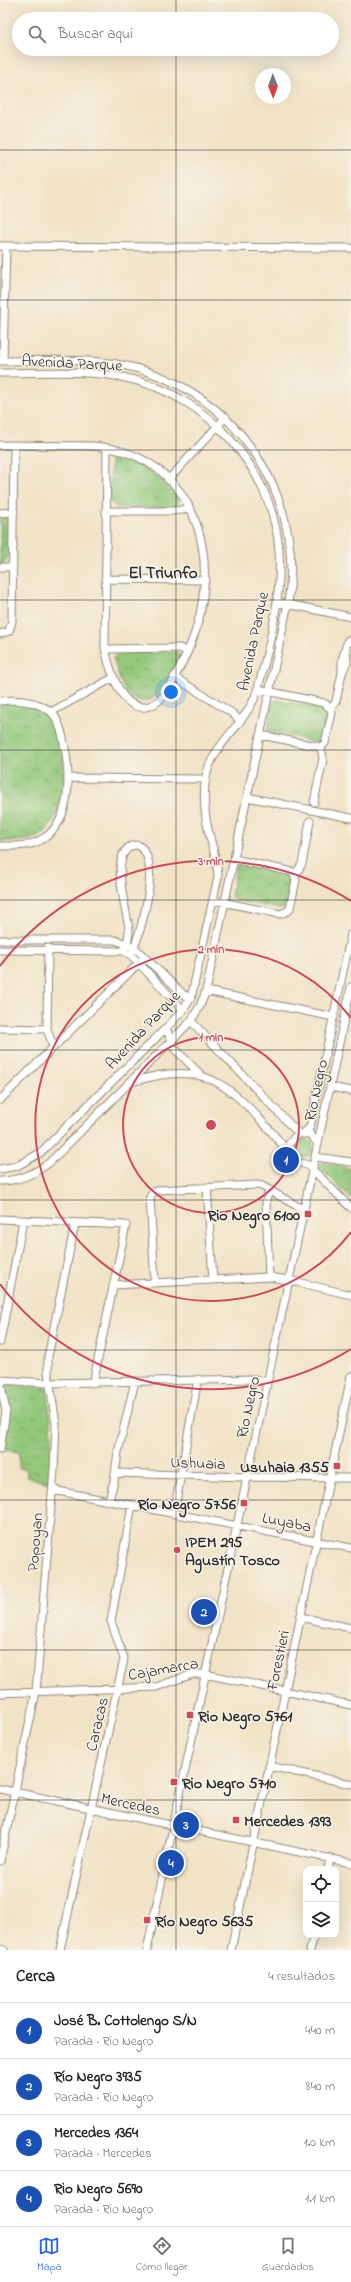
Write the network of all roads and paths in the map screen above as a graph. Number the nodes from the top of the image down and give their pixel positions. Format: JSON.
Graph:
{"nodes":[{"id":1,"x":3,"y":246,"type":"edge"},
{"id":2,"x":351,"y":248,"type":"edge"},
{"id":3,"x":2,"y":361,"type":"edge"},
{"id":4,"x":0,"y":373,"type":"edge"},
{"id":5,"x":226,"y":417,"type":"junction"},
{"id":6,"x":218,"y":426,"type":"junction"},
{"id":7,"x":0,"y":445,"type":"edge"},
{"id":8,"x":14,"y":445,"type":"junction"},
{"id":9,"x":107,"y":448,"type":"junction"},
{"id":10,"x":168,"y":480,"type":"junction"},
{"id":11,"x":190,"y":509,"type":"junction"},
{"id":12,"x":106,"y":511,"type":"junction"},
{"id":13,"x":0,"y":512,"type":"edge"},
{"id":14,"x":14,"y":512,"type":"junction"},
{"id":15,"x":0,"y":567,"type":"edge"},
{"id":16,"x":13,"y":567,"type":"junction"},
{"id":17,"x":105,"y":579,"type":"junction"},
{"id":18,"x":206,"y":580,"type":"junction"},
{"id":19,"x":277,"y":602,"type":"junction"},
{"id":20,"x":288,"y":603,"type":"junction"},
{"id":21,"x":351,"y":617,"type":"edge"},
{"id":22,"x":0,"y":634,"type":"edge"},
{"id":23,"x":348,"y":640,"type":"dead end"},
{"id":24,"x":106,"y":649,"type":"junction"},
{"id":25,"x":188,"y":652,"type":"junction"},
{"id":26,"x":174,"y":677,"type":"junction"},
{"id":27,"x":113,"y":678,"type":"junction"},
{"id":28,"x":258,"y":688,"type":"junction"},
{"id":29,"x":270,"y":692,"type":"junction"},
{"id":30,"x":0,"y":702,"type":"edge"},
{"id":31,"x":331,"y":709,"type":"junction"},
{"id":32,"x":51,"y":712,"type":"junction"},
{"id":33,"x":240,"y":721,"type":"junction"},
{"id":34,"x":261,"y":735,"type":"junction"},
{"id":35,"x":321,"y":748,"type":"junction"},
{"id":36,"x":69,"y":778,"type":"junction"},
{"id":37,"x":206,"y":779,"type":"junction"},
{"id":38,"x":247,"y":797,"type":"junction"},
{"id":39,"x":314,"y":802,"type":"dead end"},
{"id":40,"x":351,"y":818,"type":"edge"},
{"id":41,"x":310,"y":821,"type":"dead end"},
{"id":42,"x":0,"y":846,"type":"edge"},
{"id":43,"x":234,"y":859,"type":"junction"},
{"id":44,"x":295,"y":875,"type":"junction"},
{"id":45,"x":213,"y":900,"type":"junction"},
{"id":46,"x":225,"y":902,"type":"junction"},
{"id":47,"x":351,"y":934,"type":"edge"},
{"id":48,"x":0,"y":940,"type":"edge"},
{"id":49,"x":49,"y":941,"type":"junction"},
{"id":50,"x":127,"y":943,"type":"junction"},
{"id":51,"x":134,"y":947,"type":"junction"},
{"id":52,"x":0,"y":950,"type":"edge"},
{"id":53,"x":48,"y":951,"type":"junction"},
{"id":54,"x":127,"y":953,"type":"junction"},
{"id":55,"x":145,"y":957,"type":"junction"},
{"id":56,"x":139,"y":962,"type":"junction"},
{"id":57,"x":351,"y":987,"type":"edge"},
{"id":58,"x":206,"y":991,"type":"junction"},
{"id":59,"x":191,"y":998,"type":"junction"},
{"id":60,"x":183,"y":1010,"type":"junction"},
{"id":61,"x":348,"y":1012,"type":"edge"},
{"id":62,"x":334,"y":1017,"type":"junction"},
{"id":63,"x":191,"y":1022,"type":"junction"},
{"id":64,"x":0,"y":1028,"type":"edge"},
{"id":65,"x":166,"y":1028,"type":"junction"},
{"id":66,"x":47,"y":1029,"type":"junction"},
{"id":67,"x":171,"y":1042,"type":"junction"},
{"id":68,"x":53,"y":1046,"type":"junction"},
{"id":69,"x":206,"y":1078,"type":"junction"},
{"id":70,"x":128,"y":1082,"type":"junction"},
{"id":71,"x":107,"y":1086,"type":"junction"},
{"id":72,"x":331,"y":1087,"type":"junction"},
{"id":73,"x":351,"y":1091,"type":"edge"},
{"id":74,"x":116,"y":1095,"type":"junction"},
{"id":75,"x":0,"y":1100,"type":"edge"},
{"id":76,"x":302,"y":1133,"type":"junction"},
{"id":77,"x":318,"y":1144,"type":"junction"},
{"id":78,"x":290,"y":1154,"type":"junction"},
{"id":79,"x":316,"y":1157,"type":"junction"},
{"id":80,"x":351,"y":1162,"type":"edge"},
{"id":81,"x":303,"y":1163,"type":"junction"},
{"id":82,"x":0,"y":1169,"type":"edge"},
{"id":83,"x":313,"y":1169,"type":"junction"},
{"id":84,"x":0,"y":1181,"type":"edge"},
{"id":85,"x":208,"y":1187,"type":"junction"},
{"id":86,"x":269,"y":1190,"type":"junction"},
{"id":87,"x":351,"y":1208,"type":"edge"},
{"id":88,"x":304,"y":1210,"type":"junction"},
{"id":89,"x":0,"y":1219,"type":"edge"},
{"id":90,"x":23,"y":1221,"type":"junction"},
{"id":91,"x":75,"y":1224,"type":"junction"},
{"id":92,"x":269,"y":1277,"type":"junction"},
{"id":93,"x":213,"y":1280,"type":"junction"},
{"id":94,"x":289,"y":1280,"type":"junction"},
{"id":95,"x":155,"y":1283,"type":"junction"},
{"id":96,"x":113,"y":1285,"type":"junction"},
{"id":97,"x":351,"y":1295,"type":"edge"},
{"id":98,"x":0,"y":1342,"type":"edge"},
{"id":99,"x":351,"y":1376,"type":"edge"},
{"id":100,"x":198,"y":1379,"type":"junction"},
{"id":101,"x":0,"y":1381,"type":"edge"},
{"id":102,"x":135,"y":1381,"type":"junction"},
{"id":103,"x":266,"y":1382,"type":"junction"},
{"id":104,"x":49,"y":1383,"type":"junction"},
{"id":105,"x":93,"y":1383,"type":"junction"},
{"id":106,"x":0,"y":1444,"type":"edge"},
{"id":107,"x":115,"y":1473,"type":"junction"},
{"id":108,"x":180,"y":1476,"type":"junction"},
{"id":109,"x":246,"y":1477,"type":"junction"},
{"id":110,"x":330,"y":1478,"type":"junction"},
{"id":111,"x":351,"y":1478,"type":"edge"},
{"id":112,"x":53,"y":1490,"type":"junction"},
{"id":113,"x":109,"y":1500,"type":"junction"},
{"id":114,"x":132,"y":1505,"type":"junction"},
{"id":115,"x":174,"y":1513,"type":"junction"},
{"id":116,"x":236,"y":1525,"type":"junction"},
{"id":117,"x":317,"y":1541,"type":"junction"},
{"id":118,"x":351,"y":1548,"type":"edge"},
{"id":119,"x":300,"y":1617,"type":"junction"},
{"id":120,"x":351,"y":1628,"type":"edge"},
{"id":121,"x":205,"y":1674,"type":"junction"},
{"id":122,"x":118,"y":1690,"type":"junction"},
{"id":123,"x":284,"y":1691,"type":"junction"},
{"id":124,"x":36,"y":1692,"type":"junction"},
{"id":125,"x":0,"y":1693,"type":"edge"},
{"id":126,"x":351,"y":1705,"type":"edge"},
{"id":127,"x":268,"y":1766,"type":"junction"},
{"id":128,"x":351,"y":1784,"type":"edge"},
{"id":129,"x":0,"y":1789,"type":"edge"},
{"id":130,"x":15,"y":1792,"type":"junction"},
{"id":131,"x":91,"y":1808,"type":"junction"},
{"id":132,"x":173,"y":1826,"type":"junction"},
{"id":133,"x":253,"y":1843,"type":"junction"},
{"id":134,"x":330,"y":1859,"type":"junction"},
{"id":135,"x":0,"y":1861,"type":"edge"},
{"id":136,"x":351,"y":1863,"type":"edge"},
{"id":137,"x":329,"y":1866,"type":"edge"},
{"id":138,"x":313,"y":1938,"type":"edge"},
{"id":139,"x":0,"y":1949,"type":"edge"},
{"id":140,"x":4,"y":1950,"type":"edge"},
{"id":141,"x":60,"y":1950,"type":"edge"},
{"id":142,"x":147,"y":1950,"type":"edge"},
{"id":143,"x":231,"y":1950,"type":"edge"},
{"id":144,"x":310,"y":1950,"type":"edge"}],
"edges":[{"from":1,"to":2,"type":"street"},
{"from":1,"to":3,"type":"street"},
{"from":3,"to":5,"type":"street","name":"Avenida Parque"},
{"from":4,"to":6,"type":"street","name":"Avenida Parque"},
{"from":5,"to":6,"type":"street"},
{"from":5,"to":20,"type":"street","name":"Avenida Parque"},
{"from":6,"to":10,"type":"street"},
{"from":6,"to":19,"type":"street","name":"Avenida Parque"},
{"from":7,"to":8,"type":"street"},
{"from":8,"to":9,"type":"street"},
{"from":8,"to":14,"type":"street"},
{"from":9,"to":10,"type":"street"},
{"from":9,"to":12,"type":"street"},
{"from":10,"to":11,"type":"street"},
{"from":11,"to":12,"type":"street"},
{"from":11,"to":18,"type":"street"},
{"from":12,"to":17,"type":"street"},
{"from":13,"to":14,"type":"street"},
{"from":14,"to":16,"type":"street"},
{"from":15,"to":16,"type":"street"},
{"from":16,"to":22,"type":"street"},
{"from":17,"to":18,"type":"street"},
{"from":17,"to":24,"type":"street"},
{"from":18,"to":25,"type":"street"},
{"from":19,"to":20,"type":"street"},
{"from":19,"to":28,"type":"street","name":"Avenida Parque"},
{"from":20,"to":21,"type":"street"},
{"from":20,"to":29,"type":"street","name":"Avenida Parque"},
{"from":23,"to":31,"type":"street"},
{"from":24,"to":25,"type":"street"},
{"from":24,"to":27,"type":"street"},
{"from":25,"to":26,"type":"street"},
{"from":26,"to":27,"type":"street"},
{"from":26,"to":33,"type":"street"},
{"from":27,"to":32,"type":"street"},
{"from":28,"to":29,"type":"street"},
{"from":28,"to":33,"type":"street","name":"Avenida Parque"},
{"from":29,"to":31,"type":"street"},
{"from":29,"to":34,"type":"street","name":"Avenida Parque"},
{"from":30,"to":32,"type":"street"},
{"from":31,"to":35,"type":"street"},
{"from":32,"to":36,"type":"street"},
{"from":33,"to":37,"type":"street","name":"Avenida Parque"},
{"from":34,"to":35,"type":"street"},
{"from":34,"to":38,"type":"street","name":"Avenida Parque"},
{"from":35,"to":39,"type":"street"},
{"from":36,"to":37,"type":"street"},
{"from":36,"to":42,"type":"street"},
{"from":37,"to":45,"type":"street","name":"Avenida Parque"},
{"from":38,"to":40,"type":"street"},
{"from":38,"to":43,"type":"street","name":"Avenida Parque"},
{"from":41,"to":44,"type":"street"},
{"from":43,"to":44,"type":"street"},
{"from":43,"to":46,"type":"street","name":"Avenida Parque"},
{"from":44,"to":46,"type":"street"},
{"from":45,"to":46,"type":"street"},
{"from":45,"to":59,"type":"street","name":"Avenida Parque"},
{"from":46,"to":58,"type":"street","name":"Avenida Parque"},
{"from":47,"to":62,"type":"street","name":"Río Negro"},
{"from":48,"to":49,"type":"street"},
{"from":49,"to":50,"type":"street"},
{"from":49,"to":53,"type":"street"},
{"from":50,"to":51,"type":"street"},
{"from":50,"to":51,"type":"street"},
{"from":50,"to":54,"type":"street"},
{"from":51,"to":54,"type":"street"},
{"from":51,"to":55,"type":"street"},
{"from":52,"to":53,"type":"street"},
{"from":53,"to":54,"type":"street"},
{"from":53,"to":66,"type":"street"},
{"from":54,"to":56,"type":"street"},
{"from":55,"to":56,"type":"street"},
{"from":55,"to":59,"type":"street"},
{"from":56,"to":60,"type":"street"},
{"from":56,"to":68,"type":"street"},
{"from":57,"to":61,"type":"street","name":"Río Negro"},
{"from":58,"to":62,"type":"street"},
{"from":58,"to":63,"type":"street","name":"Avenida Parque"},
{"from":59,"to":60,"type":"street","name":"Avenida Parque"},
{"from":60,"to":65,"type":"street","name":"Avenida Parque"},
{"from":61,"to":72,"type":"street","name":"Río Negro"},
{"from":62,"to":76,"type":"street","name":"Río Negro"},
{"from":63,"to":67,"type":"street","name":"Avenida Parque"},
{"from":63,"to":76,"type":"street"},
{"from":64,"to":66,"type":"street"},
{"from":65,"to":67,"type":"street"},
{"from":65,"to":71,"type":"street","name":"Avenida Parque"},
{"from":66,"to":68,"type":"street"},
{"from":67,"to":69,"type":"street"},
{"from":67,"to":70,"type":"street","name":"Avenida Parque"},
{"from":68,"to":75,"type":"street"},
{"from":69,"to":70,"type":"street"},
{"from":69,"to":78,"type":"street"},
{"from":70,"to":74,"type":"street","name":"Avenida Parque"},
{"from":71,"to":74,"type":"street"},
{"from":71,"to":82,"type":"street","name":"Avenida Parque"},
{"from":72,"to":73,"type":"street"},
{"from":72,"to":77,"type":"street","name":"Río Negro"},
{"from":74,"to":84,"type":"street","name":"Avenida Parque"},
{"from":76,"to":77,"type":"street"},
{"from":76,"to":78,"type":"street"},
{"from":77,"to":79,"type":"street","name":"Río Negro"},
{"from":78,"to":81,"type":"street"},
{"from":79,"to":80,"type":"street"},
{"from":79,"to":81,"type":"street"},
{"from":79,"to":83,"type":"street","name":"Río Negro"},
{"from":81,"to":83,"type":"street"},
{"from":83,"to":87,"type":"street"},
{"from":83,"to":88,"type":"street","name":"Río Negro"},
{"from":85,"to":86,"type":"street"},
{"from":85,"to":93,"type":"street"},
{"from":85,"to":95,"type":"street"},
{"from":86,"to":88,"type":"street"},
{"from":86,"to":92,"type":"street"},
{"from":88,"to":94,"type":"street","name":"Río Negro"},
{"from":89,"to":90,"type":"street"},
{"from":90,"to":91,"type":"street"},
{"from":90,"to":98,"type":"street"},
{"from":91,"to":96,"type":"street"},
{"from":91,"to":104,"type":"street","name":"Popoyan"},
{"from":92,"to":93,"type":"street"},
{"from":92,"to":94,"type":"street"},
{"from":93,"to":95,"type":"street"},
{"from":94,"to":97,"type":"street"},
{"from":94,"to":103,"type":"street","name":"Río Negro"},
{"from":95,"to":96,"type":"street"},
{"from":96,"to":105,"type":"street"},
{"from":99,"to":110,"type":"street","name":"Forestieri"},
{"from":100,"to":102,"type":"street"},
{"from":100,"to":103,"type":"street"},
{"from":100,"to":108,"type":"street"},
{"from":101,"to":104,"type":"street"},
{"from":101,"to":106,"type":"street"},
{"from":102,"to":105,"type":"street"},
{"from":102,"to":107,"type":"street"},
{"from":103,"to":109,"type":"street","name":"Río Negro"},
{"from":104,"to":105,"type":"street"},
{"from":104,"to":112,"type":"street","name":"Popoyan"},
{"from":107,"to":108,"type":"street","name":"Ushuaia"},
{"from":107,"to":113,"type":"street"},
{"from":108,"to":109,"type":"street","name":"Ushuaia"},
{"from":108,"to":115,"type":"street"},
{"from":109,"to":110,"type":"street","name":"Ushuaia"},
{"from":109,"to":116,"type":"street","name":"Río Negro"},
{"from":110,"to":111,"type":"street","name":"Ushuaia"},
{"from":110,"to":117,"type":"street","name":"Forestieri"},
{"from":112,"to":113,"type":"street","name":"Luyaba"},
{"from":112,"to":124,"type":"street","name":"Popoyan"},
{"from":113,"to":114,"type":"street","name":"Luyaba"},
{"from":114,"to":115,"type":"street","name":"Luyaba"},
{"from":114,"to":122,"type":"street","name":"Caracas"},
{"from":115,"to":116,"type":"street","name":"Luyaba"},
{"from":116,"to":117,"type":"street","name":"Luyaba"},
{"from":116,"to":121,"type":"street","name":"Río Negro"},
{"from":117,"to":118,"type":"street","name":"Luyaba"},
{"from":117,"to":119,"type":"street","name":"Forestieri"},
{"from":119,"to":120,"type":"street"},
{"from":119,"to":123,"type":"street","name":"Forestieri"},
{"from":121,"to":122,"type":"street","name":"Cajamarca"},
{"from":121,"to":123,"type":"street","name":"Cajamarca"},
{"from":121,"to":132,"type":"street","name":"Río Negro"},
{"from":122,"to":124,"type":"street","name":"Cajamarca"},
{"from":122,"to":131,"type":"street","name":"Caracas"},
{"from":123,"to":126,"type":"street","name":"Cajamarca"},
{"from":123,"to":127,"type":"street","name":"Forestieri"},
{"from":124,"to":125,"type":"street","name":"Cajamarca"},
{"from":124,"to":130,"type":"street","name":"Popoyan"},
{"from":127,"to":128,"type":"street"},
{"from":127,"to":133,"type":"street","name":"Forestieri"},
{"from":129,"to":130,"type":"street","name":"Mercedes"},
{"from":130,"to":131,"type":"street","name":"Mercedes"},
{"from":130,"to":135,"type":"street","name":"Popoyan"},
{"from":131,"to":132,"type":"street","name":"Mercedes"},
{"from":131,"to":141,"type":"street","name":"Caracas"},
{"from":132,"to":133,"type":"street","name":"Mercedes"},
{"from":132,"to":142,"type":"street","name":"Río Negro"},
{"from":133,"to":134,"type":"street","name":"Mercedes"},
{"from":133,"to":143,"type":"street","name":"Forestieri"},
{"from":134,"to":136,"type":"street","name":"Mercedes"},
{"from":134,"to":137,"type":"street"},
{"from":138,"to":144,"type":"street"},
{"from":139,"to":140,"type":"street"}]}
